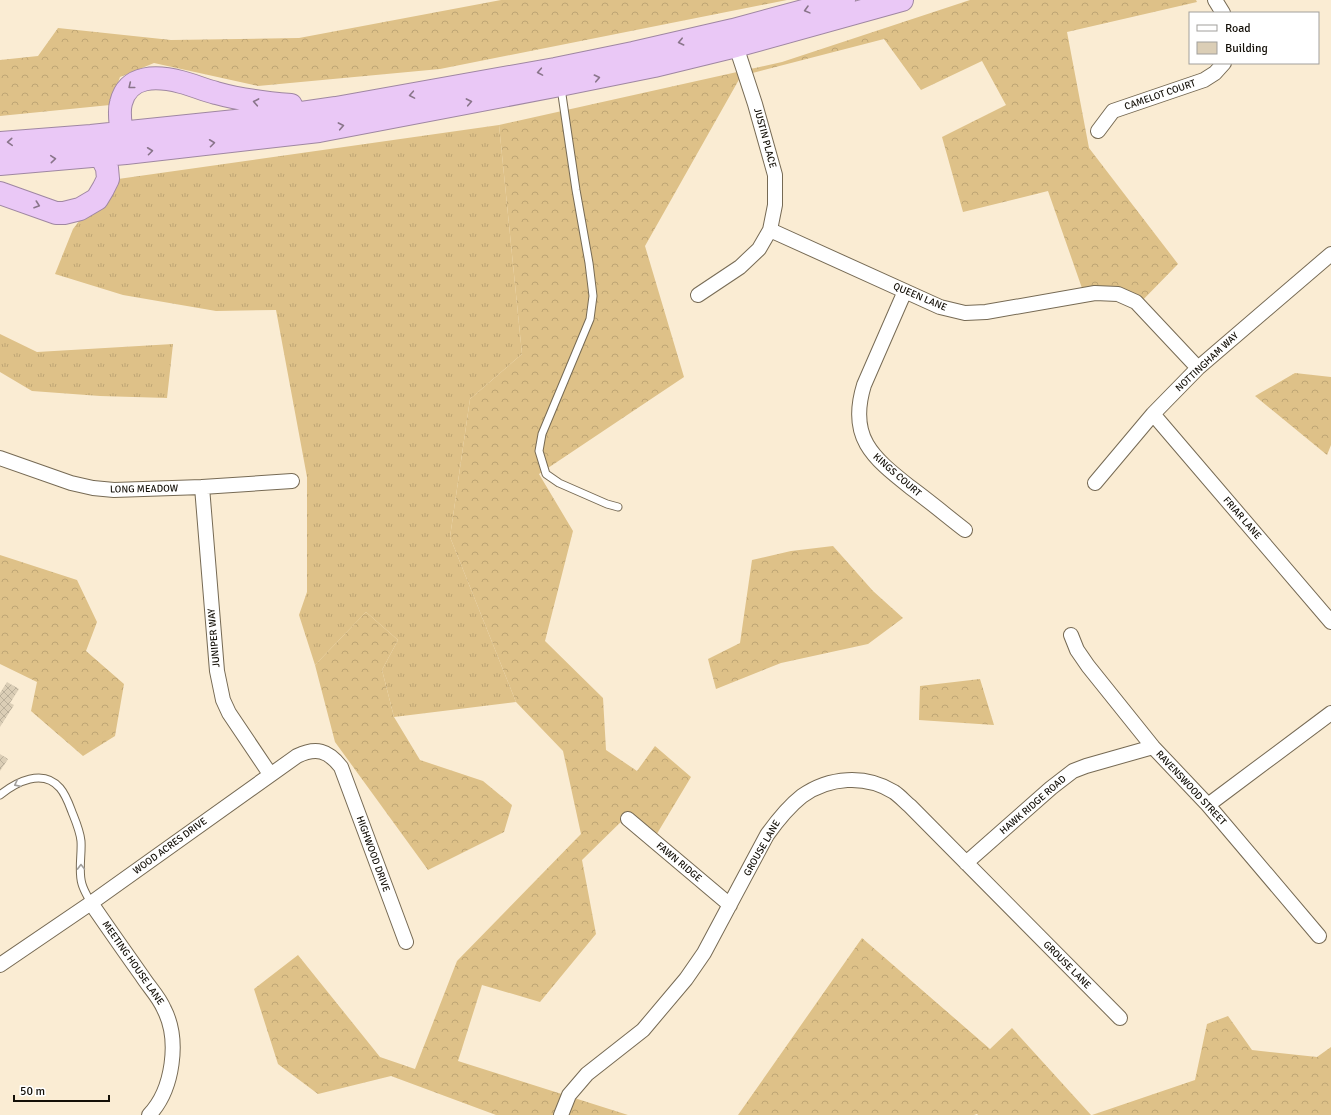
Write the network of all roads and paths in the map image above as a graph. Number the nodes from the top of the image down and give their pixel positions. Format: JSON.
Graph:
{"nodes":[{"id":1,"x":844,"y":0,"type":"edge"},
{"id":2,"x":902,"y":0,"type":"edge"},
{"id":3,"x":1215,"y":0,"type":"edge"},
{"id":4,"x":1222,"y":12,"type":"edge"},
{"id":5,"x":736,"y":46,"type":"junction"},
{"id":6,"x":1223,"y":64,"type":"edge"},
{"id":7,"x":560,"y":85,"type":"junction"},
{"id":8,"x":336,"y":108,"type":"junction"},
{"id":9,"x":1098,"y":131,"type":"dead end"},
{"id":10,"x":91,"y":136,"type":"junction"},
{"id":11,"x":0,"y":143,"type":"edge"},
{"id":12,"x":124,"y":143,"type":"junction"},
{"id":13,"x":101,"y":156,"type":"junction"},
{"id":14,"x":0,"y":164,"type":"edge"},
{"id":15,"x":0,"y":193,"type":"edge"},
{"id":16,"x":770,"y":230,"type":"junction"},
{"id":17,"x":1331,"y":254,"type":"edge"},
{"id":18,"x":905,"y":291,"type":"junction"},
{"id":19,"x":698,"y":295,"type":"dead end"},
{"id":20,"x":1198,"y":368,"type":"junction"},
{"id":21,"x":1153,"y":414,"type":"junction"},
{"id":22,"x":0,"y":458,"type":"edge"},
{"id":23,"x":292,"y":481,"type":"dead end"},
{"id":24,"x":1095,"y":483,"type":"dead end"},
{"id":25,"x":202,"y":488,"type":"junction"},
{"id":26,"x":618,"y":507,"type":"dead end"},
{"id":27,"x":965,"y":530,"type":"dead end"},
{"id":28,"x":1329,"y":616,"type":"edge"},
{"id":29,"x":1071,"y":635,"type":"dead end"},
{"id":30,"x":1331,"y":713,"type":"edge"},
{"id":31,"x":1153,"y":747,"type":"junction"},
{"id":32,"x":341,"y":766,"type":"joint"},
{"id":33,"x":270,"y":774,"type":"junction"},
{"id":34,"x":0,"y":795,"type":"edge"},
{"id":35,"x":1208,"y":805,"type":"junction"},
{"id":36,"x":628,"y":819,"type":"dead end"},
{"id":37,"x":966,"y":864,"type":"junction"},
{"id":38,"x":91,"y":903,"type":"junction"},
{"id":39,"x":730,"y":904,"type":"junction"},
{"id":40,"x":1319,"y":936,"type":"dead end"},
{"id":41,"x":406,"y":942,"type":"dead end"},
{"id":42,"x":0,"y":965,"type":"edge"},
{"id":43,"x":1120,"y":1018,"type":"dead end"},
{"id":44,"x":149,"y":1115,"type":"edge"},
{"id":45,"x":561,"y":1115,"type":"edge"}],
"edges":[{"from":1,"to":8,"type":"highway","one_way":true},
{"from":2,"to":5,"type":"highway"},
{"from":3,"to":4,"type":"street"},
{"from":7,"to":5,"type":"highway","one_way":true},
{"from":5,"to":16,"type":"street","name":"JUSTIN PLACE"},
{"from":6,"to":9,"type":"street","name":"CAMELOT COURT"},
{"from":12,"to":7,"type":"highway","one_way":true},
{"from":7,"to":26,"type":"lane"},
{"from":8,"to":12,"type":"highway"},
{"from":8,"to":12,"type":"highway","one_way":true},
{"from":10,"to":11,"type":"highway","one_way":true},
{"from":10,"to":12,"type":"highway"},
{"from":10,"to":13,"type":"highway"},
{"from":12,"to":13,"type":"highway"},
{"from":14,"to":13,"type":"highway","one_way":true},
{"from":15,"to":13,"type":"highway","one_way":true},
{"from":16,"to":18,"type":"street","name":"QUEEN LANE"},
{"from":16,"to":19,"type":"street","name":"JUSTIN PLACE"},
{"from":17,"to":20,"type":"street","name":"NOTTINGHAM WAY"},
{"from":18,"to":20,"type":"street","name":"QUEEN LANE"},
{"from":18,"to":27,"type":"street","name":"KINGS COURT"},
{"from":20,"to":21,"type":"street","name":"NOTTINGHAM WAY"},
{"from":21,"to":24,"type":"street","name":"NOTTINGHAM WAY"},
{"from":21,"to":28,"type":"street","name":"FRIAR LANE"},
{"from":22,"to":25,"type":"street","name":"LONG MEADOW"},
{"from":23,"to":25,"type":"street","name":"LONG MEADOW"},
{"from":25,"to":33,"type":"street","name":"JUNIPER WAY"},
{"from":29,"to":31,"type":"street","name":"RAVENSWOOD STREET"},
{"from":30,"to":35,"type":"street"},
{"from":31,"to":35,"type":"street","name":"RAVENSWOOD STREET"},
{"from":31,"to":37,"type":"street","name":"HAWK RIDGE ROAD"},
{"from":32,"to":33,"type":"street","name":"WOOD ACRES DRIVE"},
{"from":32,"to":41,"type":"street","name":"HIGHWOOD DRIVE"},
{"from":33,"to":38,"type":"street","name":"WOOD ACRES DRIVE"},
{"from":38,"to":34,"type":"lane","one_way":true},
{"from":35,"to":40,"type":"street","name":"RAVENSWOOD STREET"},
{"from":36,"to":39,"type":"street","name":"FAWN RIDGE"},
{"from":37,"to":39,"type":"street","name":"GROUSE LANE"},
{"from":37,"to":43,"type":"street","name":"GROUSE LANE"},
{"from":38,"to":42,"type":"street","name":"WOOD ACRES DRIVE"},
{"from":38,"to":44,"type":"street","name":"MEETING HOUSE LANE"},
{"from":39,"to":45,"type":"street","name":"GROUSE LANE"}]}
